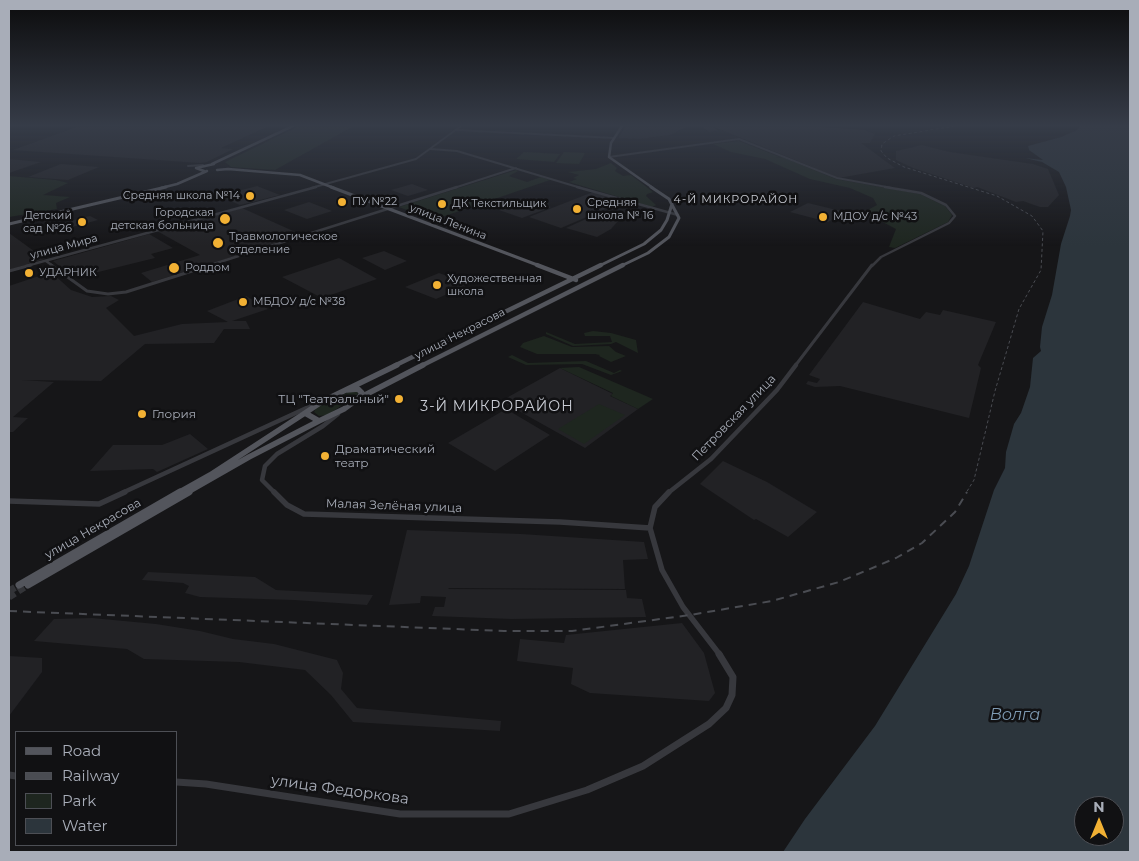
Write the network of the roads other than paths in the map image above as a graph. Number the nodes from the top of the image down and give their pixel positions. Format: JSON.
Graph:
{"nodes":[{"id":1,"x":188,"y":166,"type":"edge"},
{"id":2,"x":202,"y":166,"type":"edge"},
{"id":3,"x":224,"y":166,"type":"edge"},
{"id":4,"x":226,"y":166,"type":"edge"},
{"id":5,"x":390,"y":166,"type":"edge"},
{"id":6,"x":509,"y":166,"type":"edge"},
{"id":7,"x":620,"y":166,"type":"edge"},
{"id":8,"x":807,"y":166,"type":"edge"},
{"id":9,"x":516,"y":168,"type":"junction"},
{"id":10,"x":197,"y":171,"type":"junction"},
{"id":11,"x":324,"y":184,"type":"junction"},
{"id":12,"x":672,"y":204,"type":"junction"},
{"id":13,"x":389,"y":209,"type":"junction"},
{"id":14,"x":670,"y":213,"type":"junction"},
{"id":15,"x":677,"y":213,"type":"junction"},
{"id":16,"x":9,"y":224,"type":"edge"},
{"id":17,"x":46,"y":261,"type":"junction"},
{"id":18,"x":9,"y":271,"type":"edge"},
{"id":19,"x":574,"y":280,"type":"junction"},
{"id":20,"x":585,"y":283,"type":"junction"},
{"id":21,"x":347,"y":390,"type":"junction"},
{"id":22,"x":359,"y":398,"type":"junction"},
{"id":23,"x":323,"y":401,"type":"junction"},
{"id":24,"x":296,"y":412,"type":"junction"},
{"id":25,"x":305,"y":412,"type":"junction"},
{"id":26,"x":321,"y":424,"type":"junction"},
{"id":27,"x":9,"y":501,"type":"edge"},
{"id":28,"x":650,"y":528,"type":"junction"},
{"id":29,"x":19,"y":585,"type":"tunnel mouth"},
{"id":30,"x":28,"y":586,"type":"tunnel mouth"},
{"id":31,"x":178,"y":782,"type":"edge"}],
"edges":[{"from":1,"to":10,"type":"street"},
{"from":2,"to":10,"type":"main road"},
{"from":3,"to":10,"type":"main road","name":"улица Ленина"},
{"from":4,"to":11,"type":"main road","name":"улица Ленина"},
{"from":5,"to":11,"type":"street","name":"улица Мира"},
{"from":6,"to":9,"type":"street"},
{"from":7,"to":12,"type":"main road"},
{"from":8,"to":28,"type":"street","name":"Петровская улица"},
{"from":9,"to":13,"type":"street"},
{"from":9,"to":14,"type":"street"},
{"from":10,"to":16,"type":"main road"},
{"from":11,"to":13,"type":"main road","name":"улица Ленина"},
{"from":11,"to":17,"type":"street","name":"улица Мира"},
{"from":12,"to":14,"type":"main road","name":"улица Некрасова"},
{"from":12,"to":15,"type":"main road"},
{"from":13,"to":17,"type":"street"},
{"from":13,"to":19,"type":"main road","name":"улица Ленина"},
{"from":14,"to":15,"type":"street"},
{"from":14,"to":19,"type":"main road","name":"улица Некрасова"},
{"from":15,"to":20,"type":"main road","name":"улица Некрасова"},
{"from":17,"to":18,"type":"street","name":"улица Мира"},
{"from":19,"to":20,"type":"main road","name":"улица Ленина"},
{"from":19,"to":21,"type":"main road","name":"улица Некрасова"},
{"from":20,"to":22,"type":"main road","name":"улица Некрасова"},
{"from":21,"to":22,"type":"main road"},
{"from":21,"to":23,"type":"main road","name":"улица Некрасова"},
{"from":22,"to":26,"type":"main road","name":"улица Некрасова"},
{"from":23,"to":24,"type":"street","name":"улица Некрасова"},
{"from":23,"to":25,"type":"main road","name":"улица Некрасова"},
{"from":24,"to":25,"type":"street"},
{"from":24,"to":27,"type":"street","name":"улица Некрасова"},
{"from":25,"to":26,"type":"main road"},
{"from":25,"to":29,"type":"main road","name":"улица Некрасова"},
{"from":26,"to":28,"type":"street","name":"Малая Зелёная улица"},
{"from":26,"to":30,"type":"main road","name":"улица Некрасова"},
{"from":28,"to":31,"type":"street","name":"улица Федоркова"}]}
